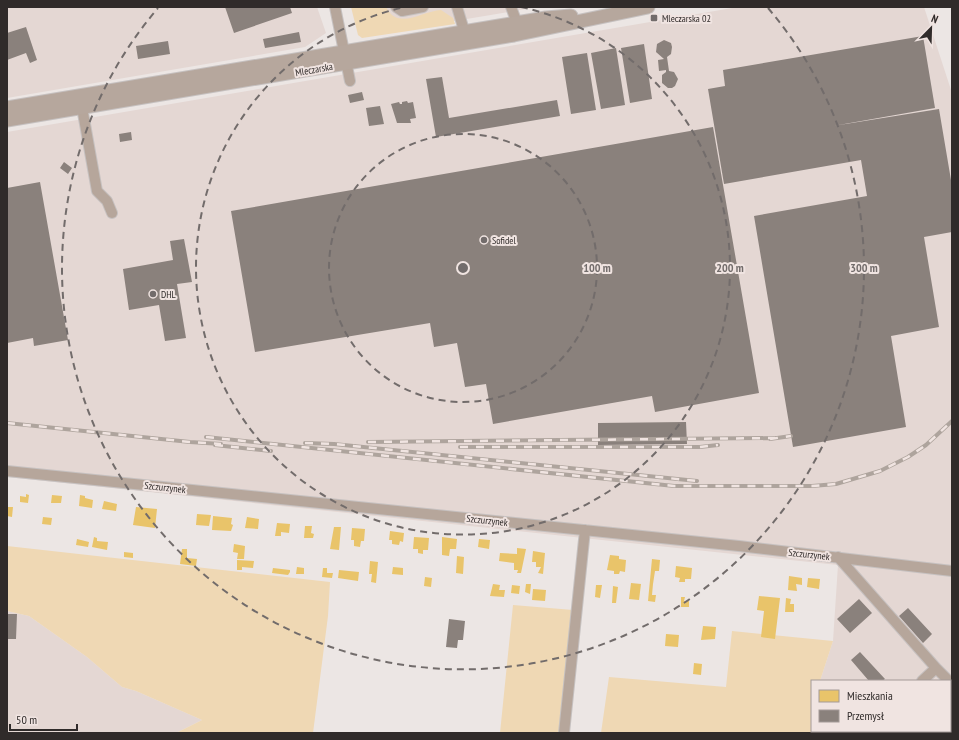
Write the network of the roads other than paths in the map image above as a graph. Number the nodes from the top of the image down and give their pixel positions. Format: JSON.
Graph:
{"nodes":[{"id":1,"x":336,"y":7,"type":"edge"},
{"id":2,"x":396,"y":7,"type":"edge"},
{"id":3,"x":423,"y":7,"type":"edge"},
{"id":4,"x":457,"y":7,"type":"edge"},
{"id":5,"x":512,"y":7,"type":"edge"},
{"id":6,"x":648,"y":7,"type":"edge"},
{"id":7,"x":620,"y":12,"type":"junction"},
{"id":8,"x":517,"y":23,"type":"junction"},
{"id":9,"x":466,"y":38,"type":"junction"},
{"id":10,"x":346,"y":58,"type":"junction"},
{"id":11,"x":350,"y":81,"type":"dead end"},
{"id":12,"x":92,"y":94,"type":"junction"},
{"id":13,"x":82,"y":108,"type":"junction"},
{"id":14,"x":7,"y":111,"type":"edge"},
{"id":15,"x":112,"y":213,"type":"dead end"},
{"id":16,"x":7,"y":470,"type":"edge"},
{"id":17,"x":585,"y":530,"type":"junction"},
{"id":18,"x":838,"y":557,"type":"junction"},
{"id":19,"x":952,"y":571,"type":"edge"},
{"id":20,"x":936,"y":668,"type":"junction"},
{"id":21,"x":923,"y":680,"type":"edge"},
{"id":22,"x":948,"y":680,"type":"edge"},
{"id":23,"x":564,"y":733,"type":"edge"}],
"edges":[{"from":1,"to":10,"type":"street"},
{"from":2,"to":3,"type":"street"},
{"from":4,"to":9,"type":"street"},
{"from":5,"to":8,"type":"street"},
{"from":6,"to":7,"type":"main road","name":"Mleczarska"},
{"from":7,"to":8,"type":"main road","name":"Mleczarska"},
{"from":7,"to":9,"type":"main road","name":"Mleczarska"},
{"from":8,"to":9,"type":"main road","name":"Mleczarska"},
{"from":9,"to":10,"type":"main road","name":"Mleczarska"},
{"from":10,"to":11,"type":"street"},
{"from":10,"to":12,"type":"main road","name":"Mleczarska"},
{"from":10,"to":13,"type":"main road","name":"Mleczarska"},
{"from":12,"to":13,"type":"street"},
{"from":12,"to":14,"type":"main road","name":"Mleczarska"},
{"from":13,"to":14,"type":"main road","name":"Mleczarska"},
{"from":13,"to":15,"type":"street"},
{"from":16,"to":17,"type":"street","name":"Szczurzynek"},
{"from":17,"to":18,"type":"street","name":"Szczurzynek"},
{"from":17,"to":23,"type":"street"},
{"from":18,"to":19,"type":"street"},
{"from":18,"to":20,"type":"street","name":"Szczurzynek"},
{"from":20,"to":21,"type":"street"},
{"from":20,"to":22,"type":"street","name":"Szczurzynek"}]}
